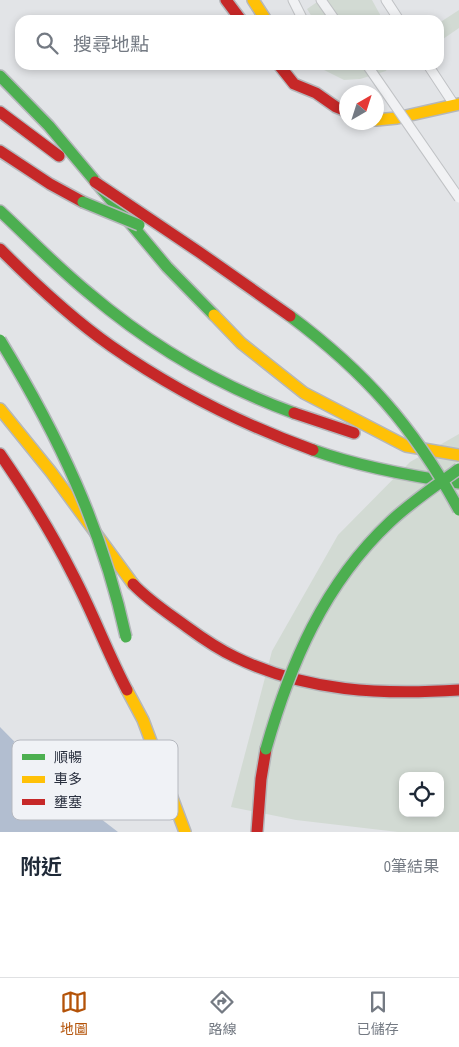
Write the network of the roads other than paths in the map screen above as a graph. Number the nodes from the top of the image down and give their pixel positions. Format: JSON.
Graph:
{"nodes":[{"id":1,"x":226,"y":0,"type":"edge"},
{"id":2,"x":253,"y":0,"type":"edge"},
{"id":3,"x":293,"y":0,"type":"edge"},
{"id":4,"x":322,"y":0,"type":"edge"},
{"id":5,"x":386,"y":0,"type":"edge"},
{"id":6,"x":237,"y":15,"type":"edge"},
{"id":7,"x":263,"y":15,"type":"edge"},
{"id":8,"x":300,"y":15,"type":"edge"},
{"id":9,"x":332,"y":15,"type":"edge"},
{"id":10,"x":396,"y":15,"type":"edge"},
{"id":11,"x":283,"y":70,"type":"edge"},
{"id":12,"x":369,"y":70,"type":"edge"},
{"id":13,"x":432,"y":70,"type":"edge"},
{"id":14,"x":304,"y":75,"type":"dead end"},
{"id":15,"x":0,"y":76,"type":"edge"},
{"id":16,"x":316,"y":93,"type":"junction"},
{"id":17,"x":457,"y":105,"type":"edge"},
{"id":18,"x":339,"y":108,"type":"edge"},
{"id":19,"x":0,"y":112,"type":"edge"},
{"id":20,"x":384,"y":119,"type":"edge"},
{"id":21,"x":0,"y":151,"type":"edge"},
{"id":22,"x":459,"y":198,"type":"edge"},
{"id":23,"x":0,"y":211,"type":"edge"},
{"id":24,"x":196,"y":248,"type":"junction"},
{"id":25,"x":0,"y":249,"type":"edge"},
{"id":26,"x":0,"y":340,"type":"edge"},
{"id":27,"x":2,"y":405,"type":"edge"},
{"id":28,"x":406,"y":446,"type":"junction"},
{"id":29,"x":0,"y":454,"type":"edge"},
{"id":30,"x":459,"y":455,"type":"edge"},
{"id":31,"x":459,"y":469,"type":"edge"},
{"id":32,"x":459,"y":483,"type":"edge"},
{"id":33,"x":459,"y":510,"type":"edge"},
{"id":34,"x":128,"y":650,"type":"dead end"},
{"id":35,"x":134,"y":675,"type":"dead end"},
{"id":36,"x":459,"y":690,"type":"edge"},
{"id":37,"x":142,"y":720,"type":"junction"},
{"id":38,"x":150,"y":740,"type":"edge"},
{"id":39,"x":178,"y":816,"type":"edge"},
{"id":40,"x":184,"y":832,"type":"edge"},
{"id":41,"x":257,"y":832,"type":"edge"}],
"edges":[{"from":1,"to":6,"type":"highway"},
{"from":2,"to":7,"type":"highway"},
{"from":3,"to":8,"type":"lane"},
{"from":4,"to":9,"type":"lane"},
{"from":5,"to":10,"type":"lane"},
{"from":11,"to":16,"type":"highway"},
{"from":12,"to":22,"type":"lane","bridge":true},
{"from":13,"to":17,"type":"lane"},
{"from":14,"to":16,"type":"highway"},
{"from":15,"to":28,"type":"highway"},
{"from":16,"to":18,"type":"highway"},
{"from":17,"to":20,"type":"highway"},
{"from":19,"to":24,"type":"highway","bridge":true},
{"from":21,"to":24,"type":"highway","bridge":true},
{"from":23,"to":28,"type":"highway"},
{"from":24,"to":33,"type":"highway","bridge":true},
{"from":25,"to":32,"type":"highway"},
{"from":26,"to":34,"type":"highway","bridge":true},
{"from":27,"to":36,"type":"highway","bridge":true},
{"from":28,"to":30,"type":"highway"},
{"from":29,"to":37,"type":"highway"},
{"from":31,"to":41,"type":"highway","bridge":true},
{"from":35,"to":37,"type":"highway"},
{"from":37,"to":38,"type":"highway"},
{"from":39,"to":40,"type":"highway"}]}
